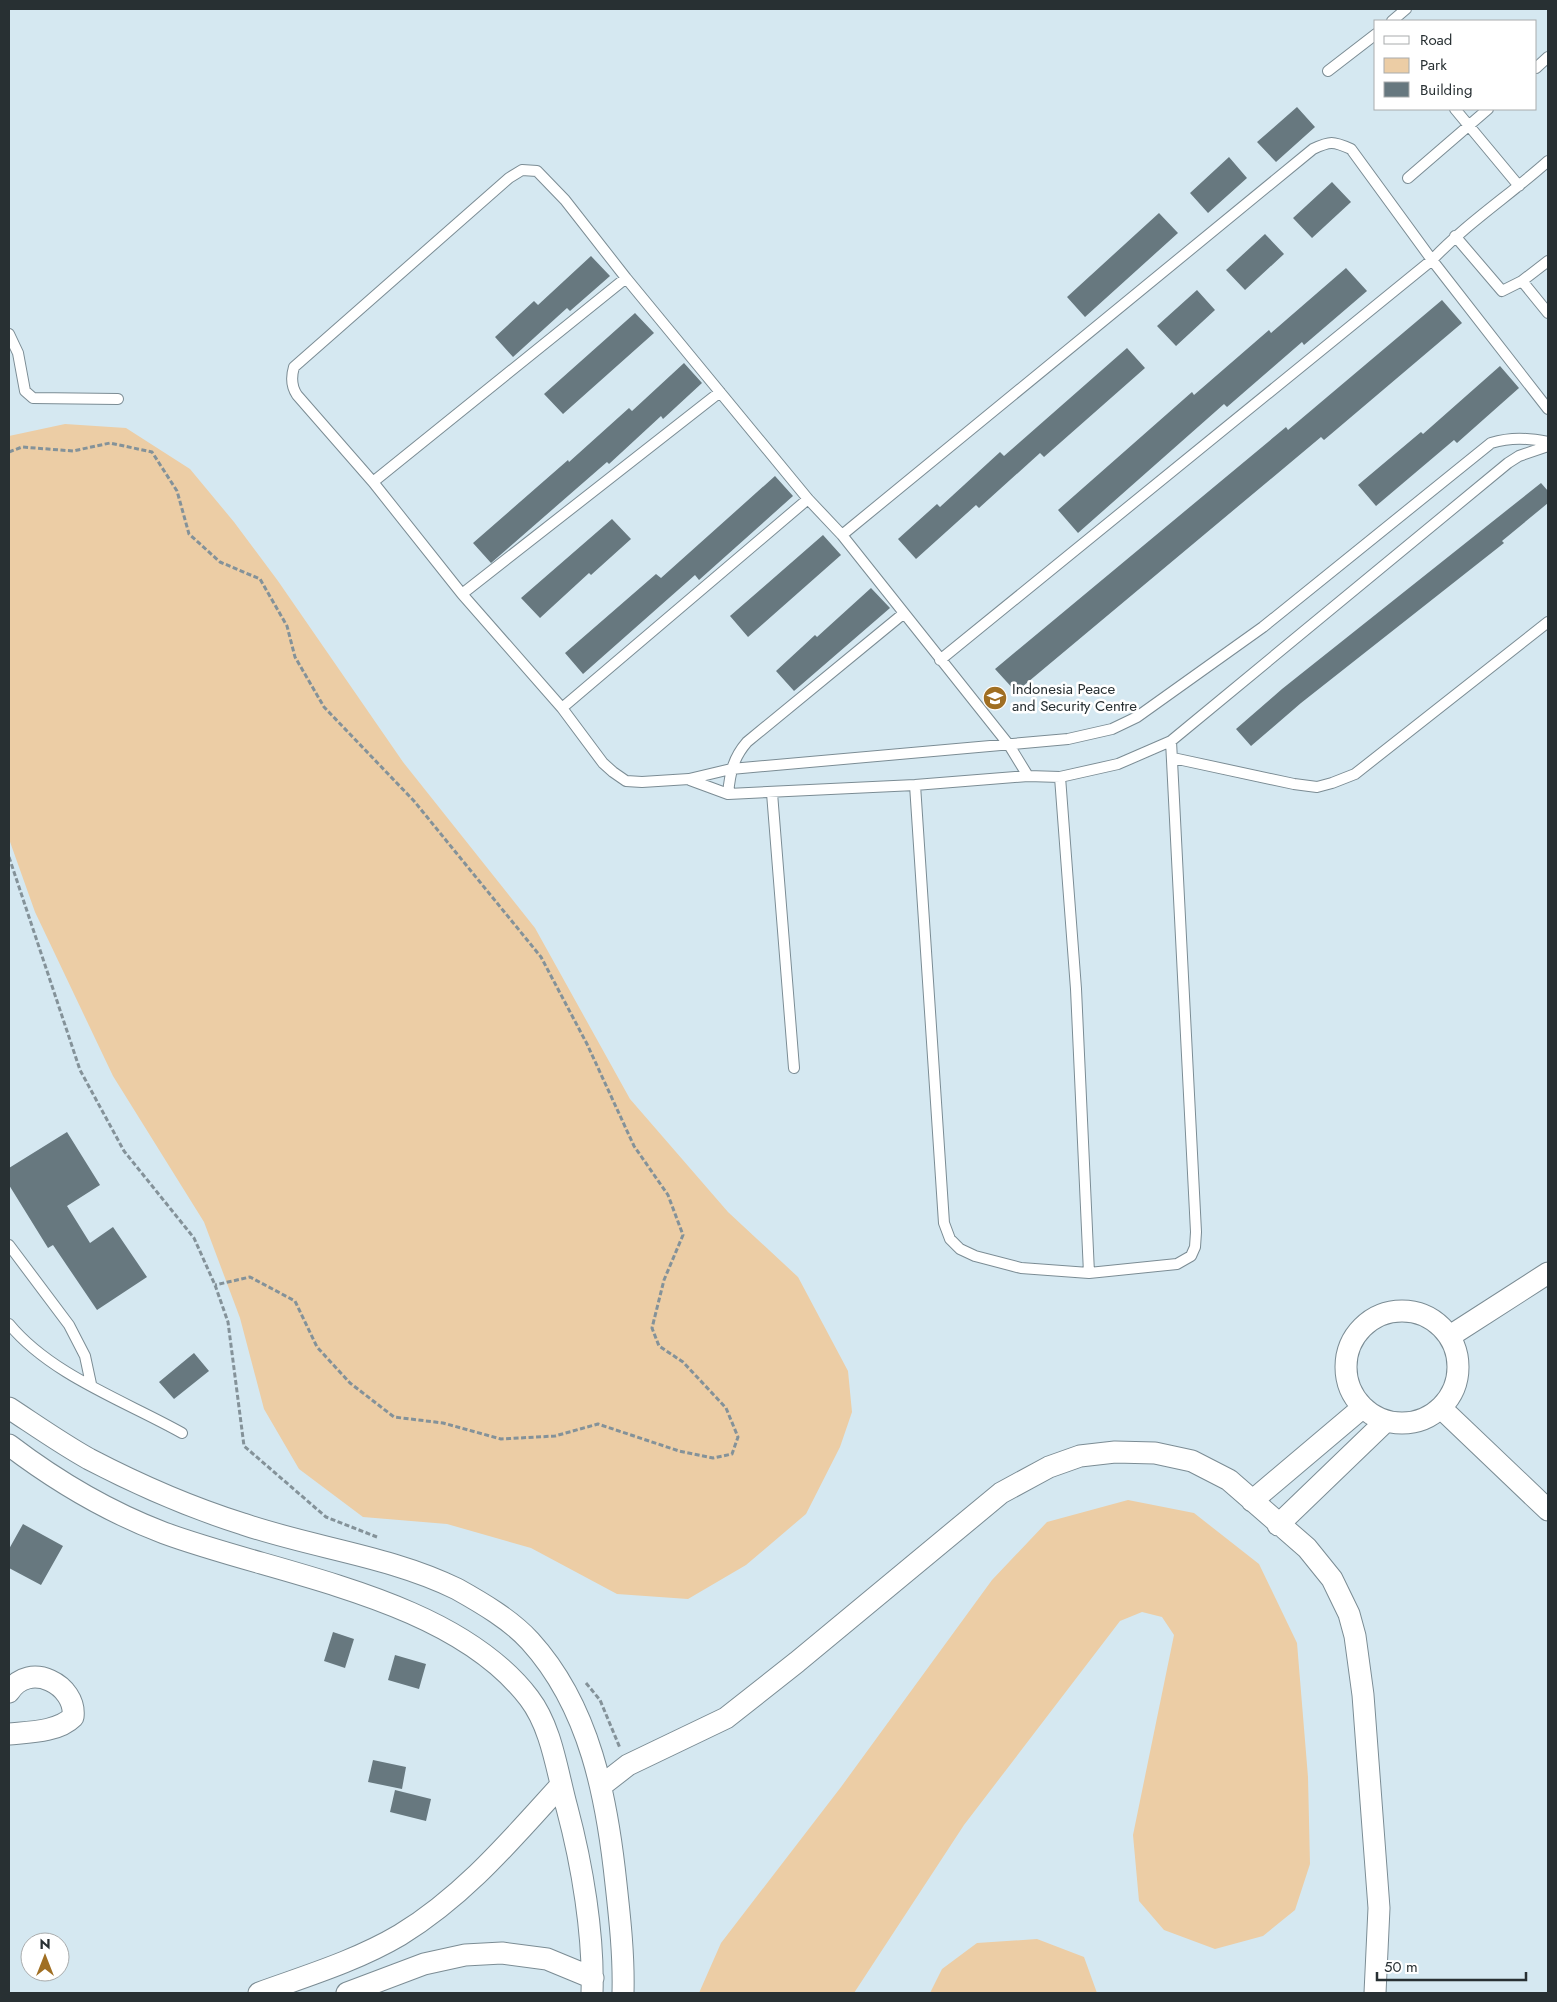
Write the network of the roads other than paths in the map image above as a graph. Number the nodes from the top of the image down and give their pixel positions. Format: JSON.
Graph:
{"nodes":[{"id":1,"x":1406,"y":9,"type":"edge"},
{"id":2,"x":1393,"y":20,"type":"edge"},
{"id":3,"x":1374,"y":36,"type":"edge"},
{"id":4,"x":1548,"y":57,"type":"edge"},
{"id":5,"x":1537,"y":67,"type":"edge"},
{"id":6,"x":1328,"y":71,"type":"dead end"},
{"id":7,"x":1456,"y":110,"type":"edge"},
{"id":8,"x":1487,"y":110,"type":"edge"},
{"id":9,"x":1468,"y":126,"type":"junction"},
{"id":10,"x":1548,"y":161,"type":"edge"},
{"id":11,"x":1408,"y":178,"type":"dead end"},
{"id":12,"x":1519,"y":186,"type":"junction"},
{"id":13,"x":1455,"y":236,"type":"junction"},
{"id":14,"x":1432,"y":260,"type":"junction"},
{"id":15,"x":1548,"y":261,"type":"edge"},
{"id":16,"x":626,"y":278,"type":"junction"},
{"id":17,"x":1522,"y":282,"type":"junction"},
{"id":18,"x":1548,"y":312,"type":"edge"},
{"id":19,"x":9,"y":334,"type":"edge"},
{"id":20,"x":720,"y":392,"type":"junction"},
{"id":21,"x":118,"y":399,"type":"dead end"},
{"id":22,"x":1548,"y":408,"type":"edge"},
{"id":23,"x":1548,"y":442,"type":"edge"},
{"id":24,"x":1548,"y":446,"type":"edge"},
{"id":25,"x":373,"y":482,"type":"junction"},
{"id":26,"x":808,"y":499,"type":"junction"},
{"id":27,"x":842,"y":535,"type":"junction"},
{"id":28,"x":462,"y":594,"type":"junction"},
{"id":29,"x":903,"y":614,"type":"junction"},
{"id":30,"x":1548,"y":622,"type":"edge"},
{"id":31,"x":940,"y":660,"type":"junction"},
{"id":32,"x":562,"y":708,"type":"junction"},
{"id":33,"x":1172,"y":741,"type":"junction"},
{"id":34,"x":1009,"y":745,"type":"junction"},
{"id":35,"x":1173,"y":758,"type":"junction"},
{"id":36,"x":731,"y":769,"type":"junction"},
{"id":37,"x":1028,"y":776,"type":"junction"},
{"id":38,"x":1060,"y":777,"type":"junction"},
{"id":39,"x":689,"y":779,"type":"junction"},
{"id":40,"x":915,"y":785,"type":"junction"},
{"id":41,"x":772,"y":793,"type":"junction"},
{"id":42,"x":728,"y":794,"type":"junction"},
{"id":43,"x":794,"y":1068,"type":"dead end"},
{"id":44,"x":9,"y":1246,"type":"edge"},
{"id":45,"x":1089,"y":1273,"type":"junction"},
{"id":46,"x":1548,"y":1274,"type":"edge"},
{"id":47,"x":9,"y":1324,"type":"edge"},
{"id":48,"x":1450,"y":1336,"type":"junction"},
{"id":49,"x":91,"y":1384,"type":"junction"},
{"id":50,"x":9,"y":1408,"type":"edge"},
{"id":51,"x":1362,"y":1408,"type":"junction"},
{"id":52,"x":1442,"y":1408,"type":"junction"},
{"id":53,"x":1386,"y":1421,"type":"junction"},
{"id":54,"x":182,"y":1434,"type":"dead end"},
{"id":55,"x":9,"y":1445,"type":"edge"},
{"id":56,"x":1252,"y":1501,"type":"junction"},
{"id":57,"x":1548,"y":1510,"type":"edge"},
{"id":58,"x":1278,"y":1525,"type":"junction"},
{"id":59,"x":9,"y":1692,"type":"edge"},
{"id":60,"x":9,"y":1734,"type":"edge"},
{"id":61,"x":561,"y":1785,"type":"junction"},
{"id":62,"x":601,"y":1786,"type":"junction"},
{"id":63,"x":593,"y":1986,"type":"edge"},
{"id":64,"x":259,"y":1993,"type":"edge"},
{"id":65,"x":347,"y":1993,"type":"edge"},
{"id":66,"x":623,"y":1993,"type":"edge"},
{"id":67,"x":1375,"y":1993,"type":"edge"}],
"edges":[{"from":1,"to":2,"type":"lane"},
{"from":3,"to":6,"type":"lane"},
{"from":4,"to":5,"type":"lane"},
{"from":7,"to":9,"type":"lane"},
{"from":8,"to":9,"type":"lane"},
{"from":9,"to":11,"type":"lane"},
{"from":9,"to":12,"type":"lane"},
{"from":10,"to":12,"type":"lane"},
{"from":12,"to":13,"type":"lane"},
{"from":13,"to":14,"type":"lane"},
{"from":13,"to":17,"type":"lane"},
{"from":14,"to":22,"type":"lane"},
{"from":14,"to":27,"type":"lane"},
{"from":14,"to":31,"type":"lane"},
{"from":15,"to":17,"type":"lane"},
{"from":16,"to":20,"type":"lane"},
{"from":16,"to":25,"type":"lane"},
{"from":16,"to":25,"type":"lane"},
{"from":17,"to":18,"type":"lane"},
{"from":19,"to":21,"type":"lane"},
{"from":20,"to":26,"type":"lane"},
{"from":20,"to":28,"type":"lane"},
{"from":23,"to":34,"type":"lane"},
{"from":24,"to":33,"type":"lane"},
{"from":25,"to":28,"type":"lane"},
{"from":26,"to":27,"type":"lane"},
{"from":26,"to":32,"type":"lane"},
{"from":27,"to":29,"type":"lane"},
{"from":28,"to":32,"type":"lane"},
{"from":29,"to":31,"type":"lane"},
{"from":29,"to":36,"type":"lane"},
{"from":30,"to":35,"type":"lane"},
{"from":31,"to":34,"type":"lane"},
{"from":32,"to":39,"type":"lane"},
{"from":33,"to":35,"type":"lane"},
{"from":33,"to":38,"type":"lane"},
{"from":34,"to":36,"type":"lane"},
{"from":34,"to":37,"type":"lane"},
{"from":35,"to":45,"type":"lane"},
{"from":36,"to":39,"type":"lane"},
{"from":36,"to":42,"type":"lane"},
{"from":37,"to":38,"type":"lane"},
{"from":37,"to":40,"type":"lane"},
{"from":38,"to":45,"type":"lane"},
{"from":39,"to":42,"type":"lane"},
{"from":40,"to":41,"type":"lane"},
{"from":40,"to":45,"type":"lane"},
{"from":41,"to":42,"type":"lane"},
{"from":41,"to":43,"type":"lane"},
{"from":44,"to":49,"type":"lane"},
{"from":46,"to":48,"type":"street"},
{"from":47,"to":49,"type":"lane"},
{"from":48,"to":51,"type":"street"},
{"from":48,"to":52,"type":"street"},
{"from":49,"to":54,"type":"lane"},
{"from":50,"to":62,"type":"street"},
{"from":51,"to":53,"type":"street"},
{"from":51,"to":56,"type":"street"},
{"from":52,"to":53,"type":"street"},
{"from":52,"to":57,"type":"street"},
{"from":53,"to":58,"type":"street"},
{"from":55,"to":61,"type":"street"},
{"from":56,"to":58,"type":"street"},
{"from":56,"to":62,"type":"street"},
{"from":58,"to":67,"type":"street"},
{"from":59,"to":60,"type":"street"},
{"from":61,"to":63,"type":"street"},
{"from":61,"to":64,"type":"street"},
{"from":62,"to":66,"type":"street"},
{"from":63,"to":65,"type":"street"}]}
